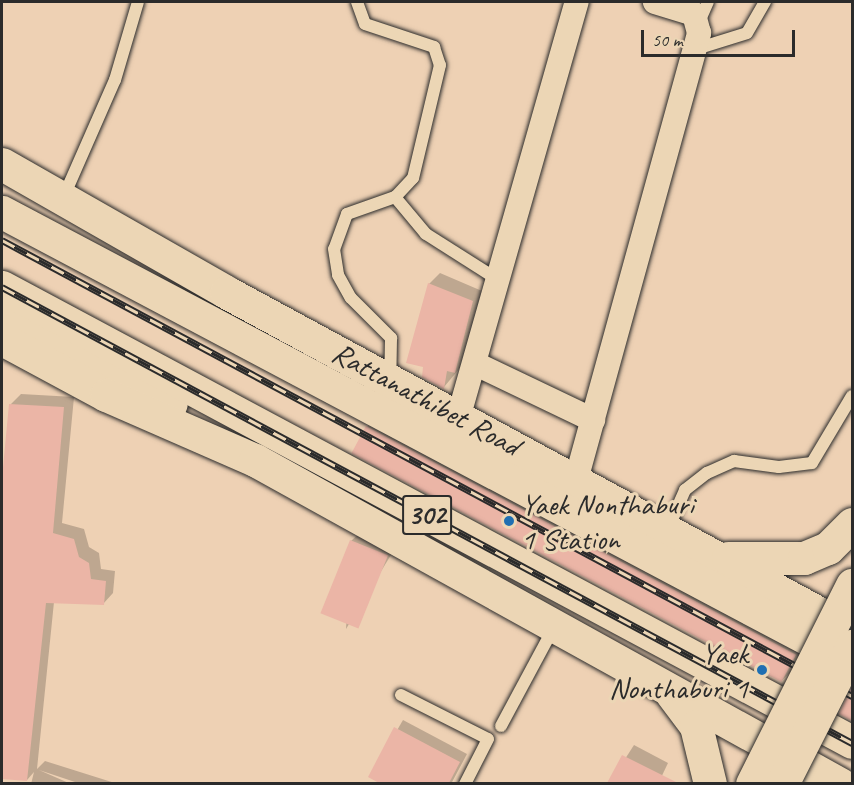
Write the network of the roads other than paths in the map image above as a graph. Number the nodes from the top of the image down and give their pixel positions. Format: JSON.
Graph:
{"nodes":[{"id":1,"x":138,"y":2,"type":"edge"},
{"id":2,"x":357,"y":2,"type":"edge"},
{"id":3,"x":577,"y":2,"type":"edge"},
{"id":4,"x":654,"y":2,"type":"edge"},
{"id":5,"x":765,"y":2,"type":"edge"},
{"id":6,"x":703,"y":12,"type":"edge"},
{"id":7,"x":696,"y":49,"type":"junction"},
{"id":8,"x":2,"y":164,"type":"edge"},
{"id":9,"x":2,"y":188,"type":"edge"},
{"id":10,"x":64,"y":196,"type":"junction"},
{"id":11,"x":395,"y":197,"type":"junction"},
{"id":12,"x":2,"y":212,"type":"edge"},
{"id":13,"x":79,"y":230,"type":"junction"},
{"id":14,"x":116,"y":274,"type":"junction"},
{"id":15,"x":500,"y":280,"type":"junction"},
{"id":16,"x":2,"y":287,"type":"edge"},
{"id":17,"x":226,"y":292,"type":"junction"},
{"id":18,"x":9,"y":322,"type":"edge"},
{"id":19,"x":476,"y":364,"type":"junction"},
{"id":20,"x":390,"y":378,"type":"junction"},
{"id":21,"x":852,"y":396,"type":"edge"},
{"id":22,"x":459,"y":415,"type":"junction"},
{"id":23,"x":593,"y":420,"type":"junction"},
{"id":24,"x":576,"y":480,"type":"junction"},
{"id":25,"x":851,"y":531,"type":"edge"},
{"id":26,"x":667,"y":532,"type":"junction"},
{"id":27,"x":717,"y":557,"type":"junction"},
{"id":28,"x":852,"y":585,"type":"edge"},
{"id":29,"x":555,"y":626,"type":"junction"},
{"id":30,"x":852,"y":631,"type":"edge"},
{"id":31,"x":852,"y":646,"type":"edge"},
{"id":32,"x":852,"y":663,"type":"edge"},
{"id":33,"x":669,"y":690,"type":"junction"},
{"id":34,"x":401,"y":695,"type":"dead end"},
{"id":35,"x":501,"y":726,"type":"dead end"},
{"id":36,"x":852,"y":742,"type":"edge"},
{"id":37,"x":465,"y":783,"type":"edge"},
{"id":38,"x":710,"y":783,"type":"edge"},
{"id":39,"x":752,"y":783,"type":"edge"},
{"id":40,"x":782,"y":783,"type":"edge"},
{"id":41,"x":840,"y":783,"type":"edge"}],
"edges":[{"from":1,"to":10,"type":"lane"},
{"from":2,"to":11,"type":"lane"},
{"from":3,"to":15,"type":"street"},
{"from":4,"to":6,"type":"street"},
{"from":5,"to":7,"type":"lane"},
{"from":6,"to":7,"type":"street"},
{"from":7,"to":23,"type":"street"},
{"from":8,"to":10,"type":"main road","name":"Rattanathibet Road"},
{"from":9,"to":13,"type":"main road"},
{"from":10,"to":17,"type":"main road","name":"Rattanathibet Road"},
{"from":11,"to":15,"type":"lane"},
{"from":11,"to":20,"type":"lane"},
{"from":12,"to":14,"type":"main road","name":"Rattanathibet Road","number":"302"},
{"from":13,"to":14,"type":"main road"},
{"from":13,"to":17,"type":"main road"},
{"from":14,"to":32,"type":"main road","name":"Rattanathibet Road","number":"302"},
{"from":15,"to":19,"type":"street"},
{"from":16,"to":36,"type":"main road","number":"302"},
{"from":17,"to":20,"type":"main road","name":"Rattanathibet Road"},
{"from":18,"to":29,"type":"main road","number":"302"},
{"from":19,"to":22,"type":"street"},
{"from":19,"to":23,"type":"street"},
{"from":20,"to":22,"type":"main road","name":"Rattanathibet Road"},
{"from":21,"to":26,"type":"lane"},
{"from":22,"to":24,"type":"main road","name":"Rattanathibet Road"},
{"from":23,"to":24,"type":"street"},
{"from":24,"to":26,"type":"main road","name":"Rattanathibet Road"},
{"from":25,"to":27,"type":"main road"},
{"from":26,"to":27,"type":"main road","name":"Rattanathibet Road"},
{"from":27,"to":30,"type":"main road","name":"Rattanathibet Road"},
{"from":28,"to":39,"type":"main road","bridge":true},
{"from":29,"to":33,"type":"main road","number":"302"},
{"from":29,"to":35,"type":"lane"},
{"from":31,"to":40,"type":"main road","bridge":true},
{"from":33,"to":38,"type":"main road"},
{"from":33,"to":41,"type":"main road","number":"302"},
{"from":34,"to":37,"type":"lane"}]}
